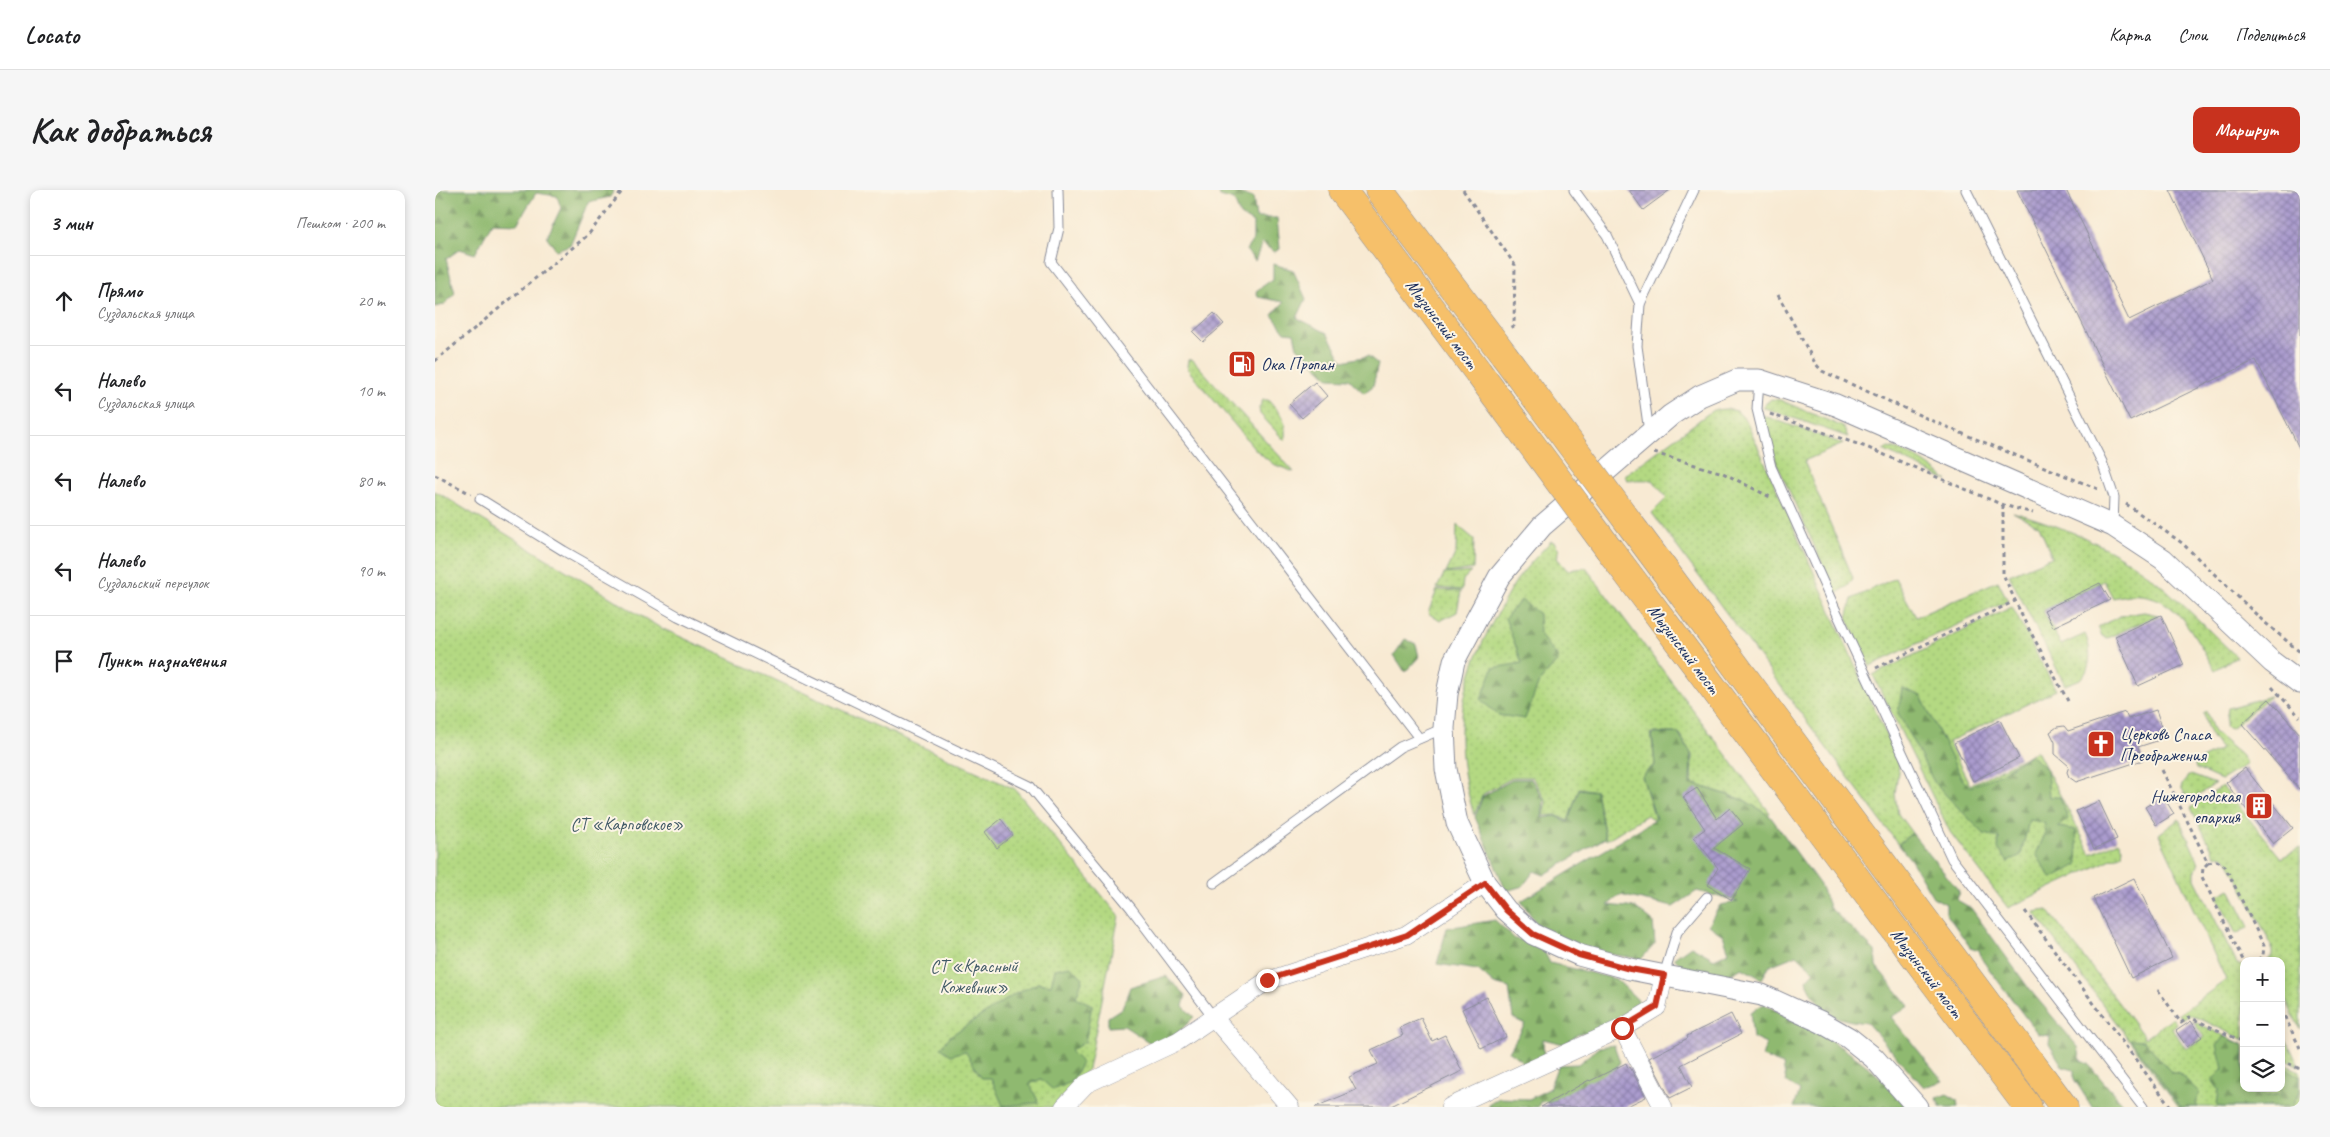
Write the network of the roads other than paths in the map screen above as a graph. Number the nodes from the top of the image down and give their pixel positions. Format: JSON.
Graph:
{"nodes":[{"id":1,"x":1058,"y":190,"type":"edge"},
{"id":2,"x":1342,"y":190,"type":"edge"},
{"id":3,"x":1379,"y":190,"type":"edge"},
{"id":4,"x":1573,"y":190,"type":"edge"},
{"id":5,"x":1694,"y":190,"type":"edge"},
{"id":6,"x":1966,"y":190,"type":"edge"},
{"id":7,"x":1640,"y":304,"type":"junction"},
{"id":8,"x":1759,"y":380,"type":"junction"},
{"id":9,"x":1649,"y":432,"type":"junction"},
{"id":10,"x":480,"y":499,"type":"road end"},
{"id":11,"x":2113,"y":526,"type":"junction"},
{"id":12,"x":2300,"y":682,"type":"edge"},
{"id":13,"x":1444,"y":728,"type":"junction"},
{"id":14,"x":1419,"y":738,"type":"junction"},
{"id":15,"x":1214,"y":883,"type":"dead end"},
{"id":16,"x":1485,"y":883,"type":"junction"},
{"id":17,"x":1707,"y":897,"type":"dead end"},
{"id":18,"x":1664,"y":975,"type":"junction"},
{"id":19,"x":1214,"y":1018,"type":"junction"},
{"id":20,"x":1622,"y":1028,"type":"junction"},
{"id":21,"x":1064,"y":1107,"type":"edge"},
{"id":22,"x":1290,"y":1107,"type":"edge"},
{"id":23,"x":1450,"y":1107,"type":"edge"},
{"id":24,"x":1663,"y":1107,"type":"edge"},
{"id":25,"x":1917,"y":1107,"type":"edge"},
{"id":26,"x":2028,"y":1107,"type":"edge"},
{"id":27,"x":2064,"y":1107,"type":"edge"},
{"id":28,"x":2143,"y":1107,"type":"edge"}],
"edges":[{"from":1,"to":14,"type":"lane"},
{"from":2,"to":26,"type":"main road","name":"Мызинский мост","bridge":true},
{"from":3,"to":27,"type":"main road","name":"Мызинский мост","bridge":true},
{"from":4,"to":7,"type":"lane"},
{"from":5,"to":7,"type":"lane"},
{"from":6,"to":11,"type":"lane"},
{"from":7,"to":9,"type":"lane"},
{"from":8,"to":9,"type":"street"},
{"from":8,"to":11,"type":"street"},
{"from":8,"to":28,"type":"lane"},
{"from":9,"to":13,"type":"street"},
{"from":10,"to":19,"type":"lane"},
{"from":11,"to":12,"type":"street"},
{"from":13,"to":14,"type":"lane"},
{"from":13,"to":16,"type":"street"},
{"from":14,"to":15,"type":"lane"},
{"from":16,"to":18,"type":"street"},
{"from":16,"to":19,"type":"street"},
{"from":17,"to":18,"type":"lane"},
{"from":18,"to":20,"type":"street"},
{"from":18,"to":25,"type":"street"},
{"from":19,"to":21,"type":"street"},
{"from":19,"to":22,"type":"street"},
{"from":20,"to":23,"type":"street"},
{"from":20,"to":24,"type":"street"}]}
